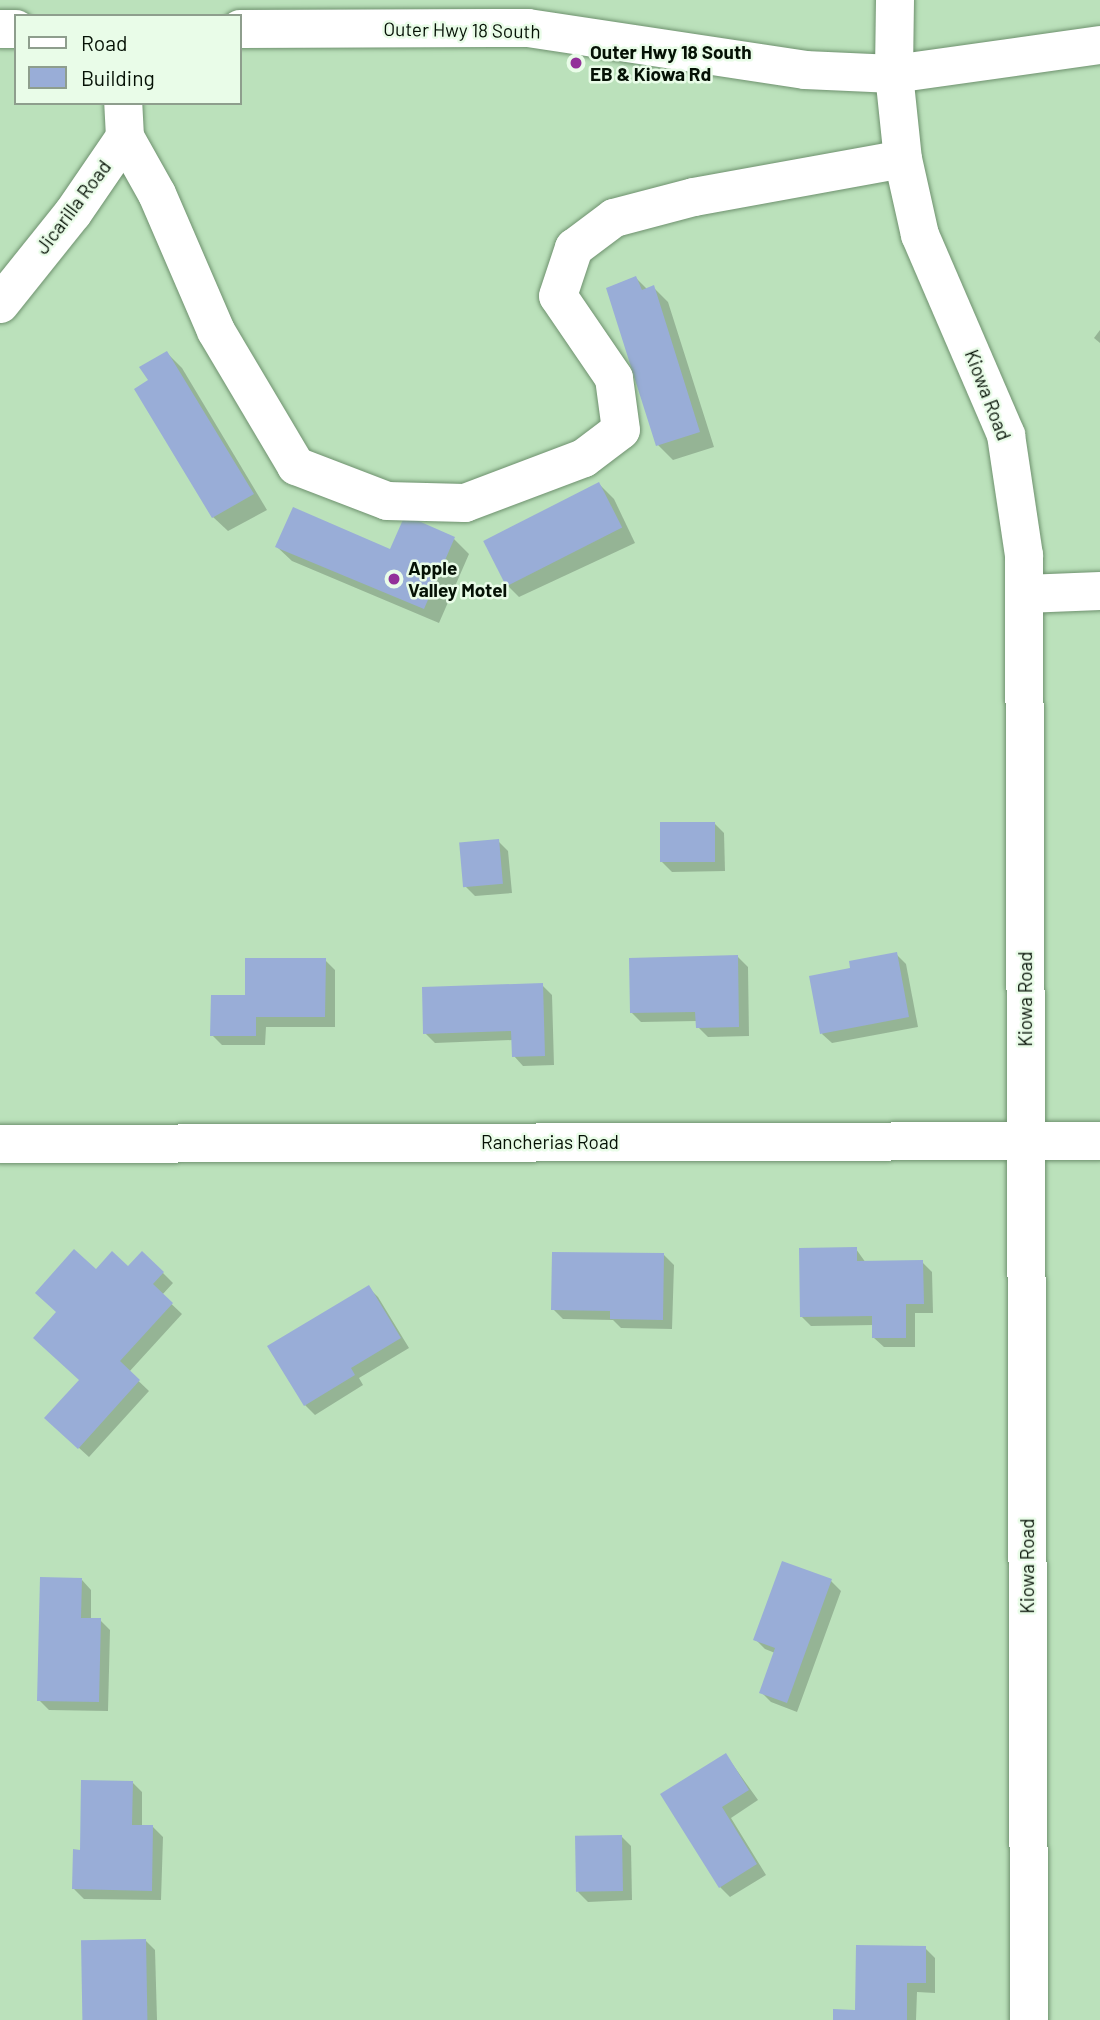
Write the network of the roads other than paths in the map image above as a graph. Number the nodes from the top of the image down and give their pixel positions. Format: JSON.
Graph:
{"nodes":[{"id":1,"x":895,"y":0,"type":"edge"},
{"id":2,"x":242,"y":29,"type":"edge"},
{"id":3,"x":1100,"y":45,"type":"edge"},
{"id":4,"x":894,"y":74,"type":"junction"},
{"id":5,"x":124,"y":120,"type":"edge"},
{"id":6,"x":903,"y":159,"type":"junction"},
{"id":7,"x":0,"y":304,"type":"edge"},
{"id":8,"x":1100,"y":591,"type":"edge"},
{"id":9,"x":1024,"y":594,"type":"junction"},
{"id":10,"x":1025,"y":1140,"type":"junction"},
{"id":11,"x":1100,"y":1141,"type":"edge"},
{"id":12,"x":0,"y":1144,"type":"edge"},
{"id":13,"x":1029,"y":2020,"type":"edge"}],
"edges":[{"from":1,"to":4,"type":"street","name":"Kiowa Road"},
{"from":2,"to":4,"type":"street","name":"Outer Hwy 18 South"},
{"from":3,"to":4,"type":"street","name":"Outer Hwy 18 South"},
{"from":4,"to":6,"type":"street","name":"Kiowa Road"},
{"from":5,"to":6,"type":"street"},
{"from":5,"to":7,"type":"street","name":"Jicarilla Road"},
{"from":6,"to":9,"type":"street","name":"Kiowa Road"},
{"from":8,"to":9,"type":"street"},
{"from":9,"to":10,"type":"street","name":"Kiowa Road"},
{"from":10,"to":11,"type":"street","name":"Rancherias Road"},
{"from":10,"to":12,"type":"street","name":"Rancherias Road"},
{"from":10,"to":13,"type":"street","name":"Kiowa Road"}]}
